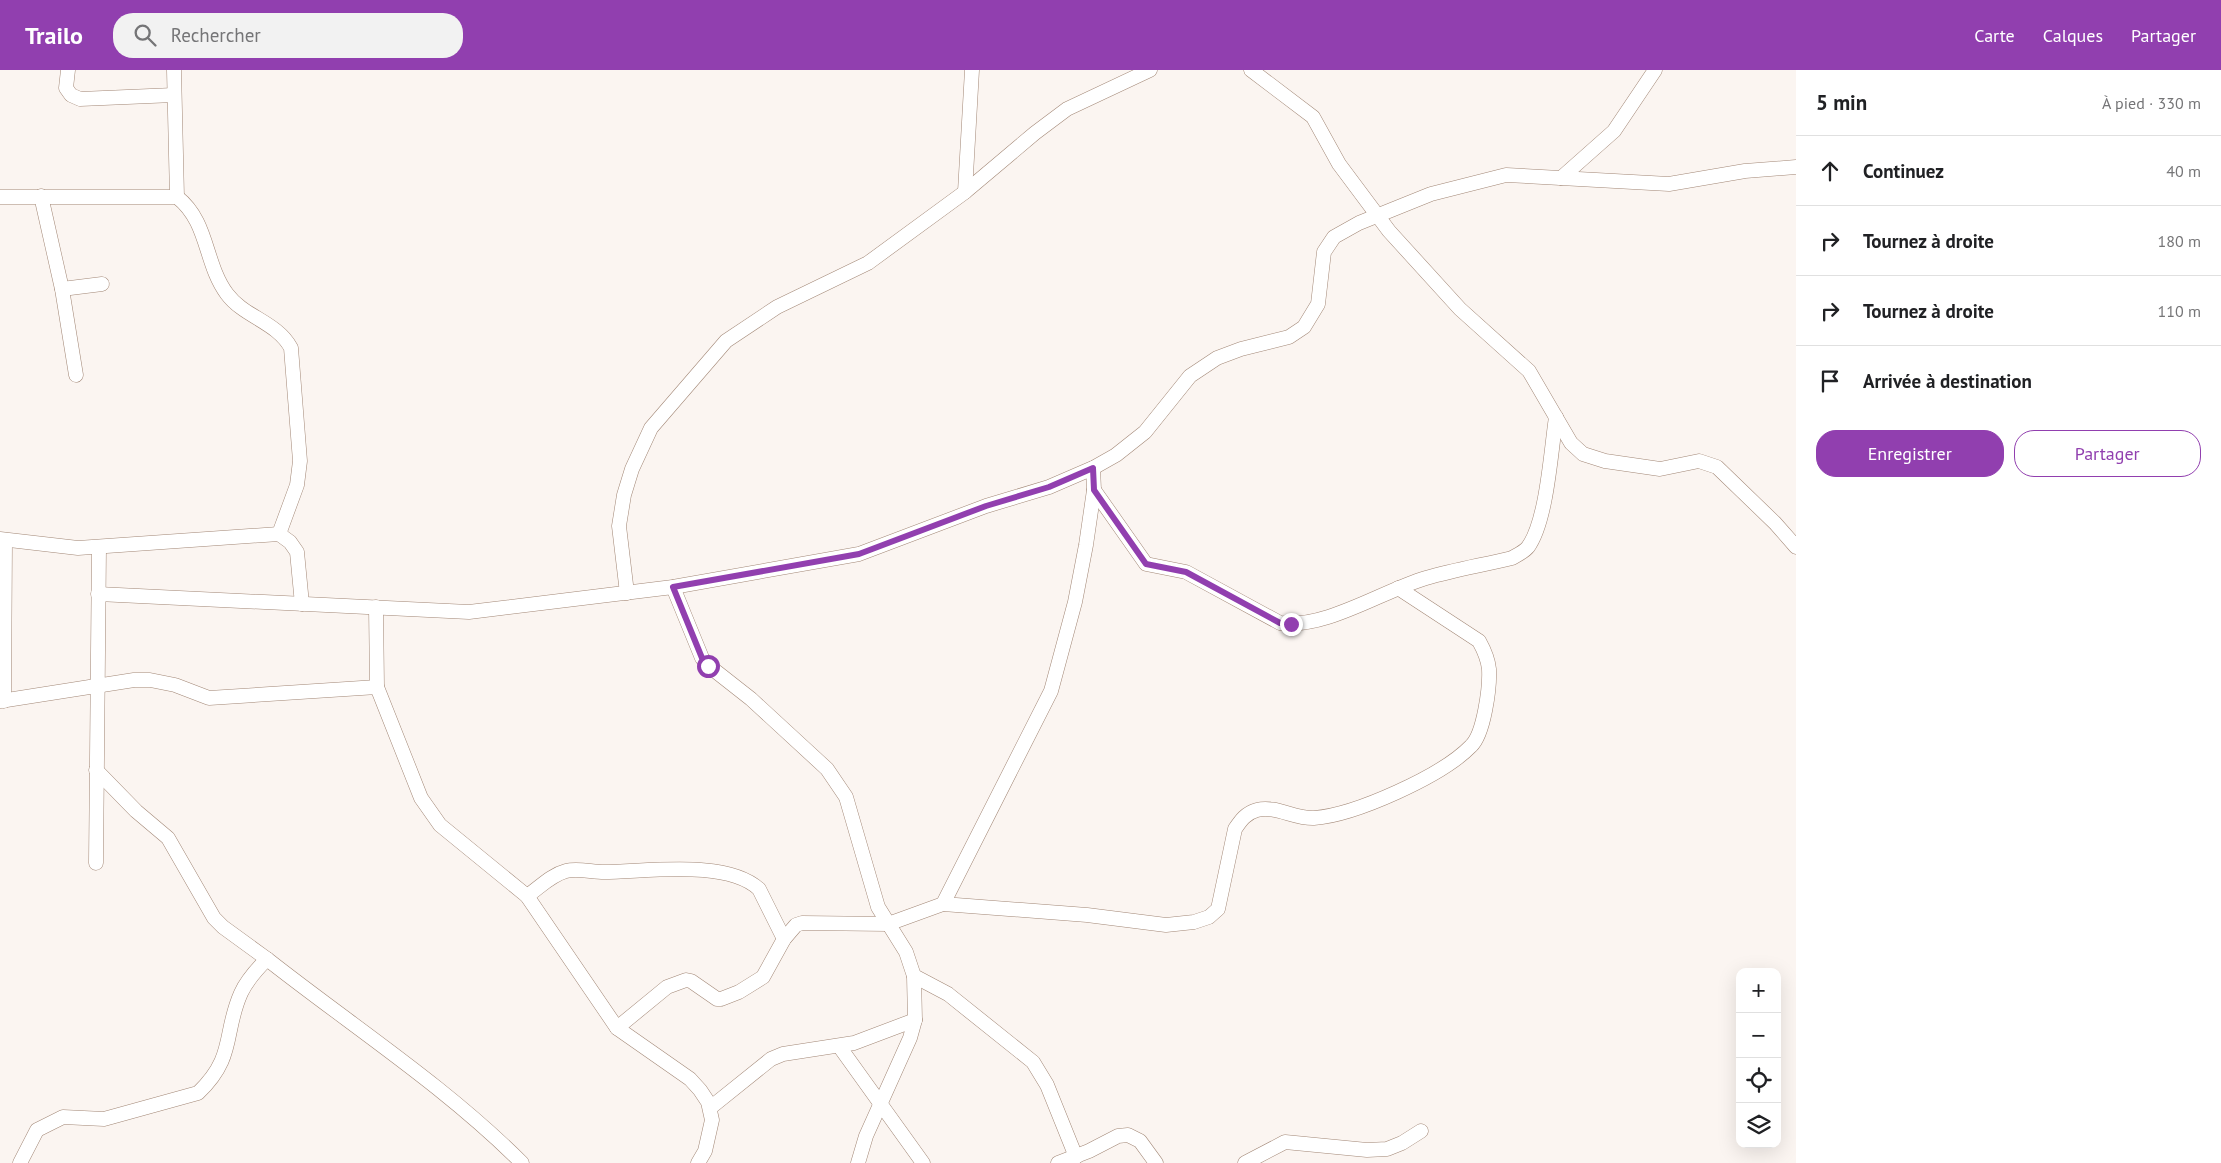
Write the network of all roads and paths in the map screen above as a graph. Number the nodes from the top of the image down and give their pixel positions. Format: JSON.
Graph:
{"nodes":[{"id":1,"x":68,"y":70,"type":"edge"},
{"id":2,"x":174,"y":70,"type":"edge"},
{"id":3,"x":972,"y":70,"type":"edge"},
{"id":4,"x":1150,"y":70,"type":"edge"},
{"id":5,"x":1251,"y":70,"type":"edge"},
{"id":6,"x":1655,"y":70,"type":"edge"},
{"id":7,"x":174,"y":95,"type":"junction"},
{"id":8,"x":1796,"y":167,"type":"edge"},
{"id":9,"x":1561,"y":178,"type":"junction"},
{"id":10,"x":965,"y":192,"type":"junction"},
{"id":11,"x":41,"y":196,"type":"junction"},
{"id":12,"x":0,"y":197,"type":"edge"},
{"id":13,"x":177,"y":197,"type":"junction"},
{"id":14,"x":1378,"y":216,"type":"junction"},
{"id":15,"x":102,"y":284,"type":"dead end"},
{"id":16,"x":62,"y":289,"type":"junction"},
{"id":17,"x":76,"y":375,"type":"dead end"},
{"id":18,"x":1556,"y":417,"type":"junction"},
{"id":19,"x":1093,"y":468,"type":"junction"},
{"id":20,"x":1094,"y":490,"type":"junction"},
{"id":21,"x":278,"y":534,"type":"junction"},
{"id":22,"x":3,"y":540,"type":"edge"},
{"id":23,"x":1796,"y":546,"type":"edge"},
{"id":24,"x":99,"y":547,"type":"junction"},
{"id":25,"x":673,"y":587,"type":"junction"},
{"id":26,"x":1398,"y":588,"type":"junction"},
{"id":27,"x":626,"y":593,"type":"junction"},
{"id":28,"x":98,"y":594,"type":"junction"},
{"id":29,"x":302,"y":604,"type":"junction"},
{"id":30,"x":376,"y":607,"type":"junction"},
{"id":31,"x":377,"y":686,"type":"junction"},
{"id":32,"x":97,"y":687,"type":"junction"},
{"id":33,"x":2,"y":701,"type":"edge"},
{"id":34,"x":96,"y":770,"type":"junction"},
{"id":35,"x":96,"y":863,"type":"dead end"},
{"id":36,"x":528,"y":896,"type":"junction"},
{"id":37,"x":943,"y":904,"type":"junction"},
{"id":38,"x":888,"y":924,"type":"junction"},
{"id":39,"x":784,"y":938,"type":"junction"},
{"id":40,"x":266,"y":959,"type":"junction"},
{"id":41,"x":914,"y":976,"type":"junction"},
{"id":42,"x":915,"y":1020,"type":"junction"},
{"id":43,"x":617,"y":1028,"type":"junction"},
{"id":44,"x":840,"y":1046,"type":"junction"},
{"id":45,"x":880,"y":1106,"type":"junction"},
{"id":46,"x":710,"y":1108,"type":"junction"},
{"id":47,"x":1421,"y":1131,"type":"dead end"},
{"id":48,"x":1076,"y":1157,"type":"junction"},
{"id":49,"x":20,"y":1163,"type":"edge"},
{"id":50,"x":522,"y":1163,"type":"edge"},
{"id":51,"x":698,"y":1163,"type":"edge"},
{"id":52,"x":858,"y":1163,"type":"edge"},
{"id":53,"x":923,"y":1163,"type":"edge"},
{"id":54,"x":1058,"y":1163,"type":"edge"},
{"id":55,"x":1156,"y":1163,"type":"edge"},
{"id":56,"x":1245,"y":1163,"type":"edge"}],
"edges":[{"from":1,"to":7,"type":"street"},
{"from":2,"to":7,"type":"street"},
{"from":3,"to":10,"type":"street"},
{"from":4,"to":10,"type":"street"},
{"from":5,"to":14,"type":"street"},
{"from":6,"to":9,"type":"street"},
{"from":7,"to":13,"type":"street"},
{"from":8,"to":9,"type":"street"},
{"from":9,"to":14,"type":"street"},
{"from":10,"to":27,"type":"street"},
{"from":11,"to":12,"type":"street"},
{"from":11,"to":13,"type":"street"},
{"from":11,"to":16,"type":"street"},
{"from":13,"to":21,"type":"street"},
{"from":14,"to":18,"type":"street"},
{"from":14,"to":19,"type":"street"},
{"from":15,"to":16,"type":"street"},
{"from":16,"to":17,"type":"street"},
{"from":18,"to":23,"type":"street"},
{"from":18,"to":26,"type":"street"},
{"from":19,"to":20,"type":"street"},
{"from":19,"to":25,"type":"street"},
{"from":20,"to":26,"type":"street"},
{"from":20,"to":37,"type":"street"},
{"from":21,"to":24,"type":"street"},
{"from":21,"to":29,"type":"street"},
{"from":22,"to":24,"type":"street"},
{"from":22,"to":33,"type":"street"},
{"from":24,"to":28,"type":"street"},
{"from":25,"to":27,"type":"street"},
{"from":25,"to":38,"type":"street"},
{"from":26,"to":37,"type":"street"},
{"from":27,"to":30,"type":"street"},
{"from":28,"to":29,"type":"street"},
{"from":28,"to":32,"type":"street"},
{"from":29,"to":30,"type":"street"},
{"from":30,"to":31,"type":"street"},
{"from":31,"to":32,"type":"street"},
{"from":31,"to":36,"type":"street"},
{"from":32,"to":33,"type":"street"},
{"from":32,"to":34,"type":"street"},
{"from":34,"to":35,"type":"street"},
{"from":34,"to":40,"type":"street"},
{"from":36,"to":39,"type":"street"},
{"from":36,"to":43,"type":"street"},
{"from":37,"to":38,"type":"street"},
{"from":38,"to":39,"type":"street"},
{"from":38,"to":41,"type":"street"},
{"from":39,"to":43,"type":"street"},
{"from":40,"to":49,"type":"street"},
{"from":40,"to":50,"type":"street"},
{"from":41,"to":42,"type":"street"},
{"from":41,"to":48,"type":"street"},
{"from":42,"to":44,"type":"street"},
{"from":42,"to":45,"type":"street"},
{"from":43,"to":46,"type":"street"},
{"from":44,"to":45,"type":"street"},
{"from":44,"to":46,"type":"street"},
{"from":45,"to":52,"type":"street"},
{"from":45,"to":53,"type":"street"},
{"from":46,"to":51,"type":"street"},
{"from":47,"to":56,"type":"street"},
{"from":48,"to":54,"type":"street"},
{"from":48,"to":55,"type":"street"}]}
